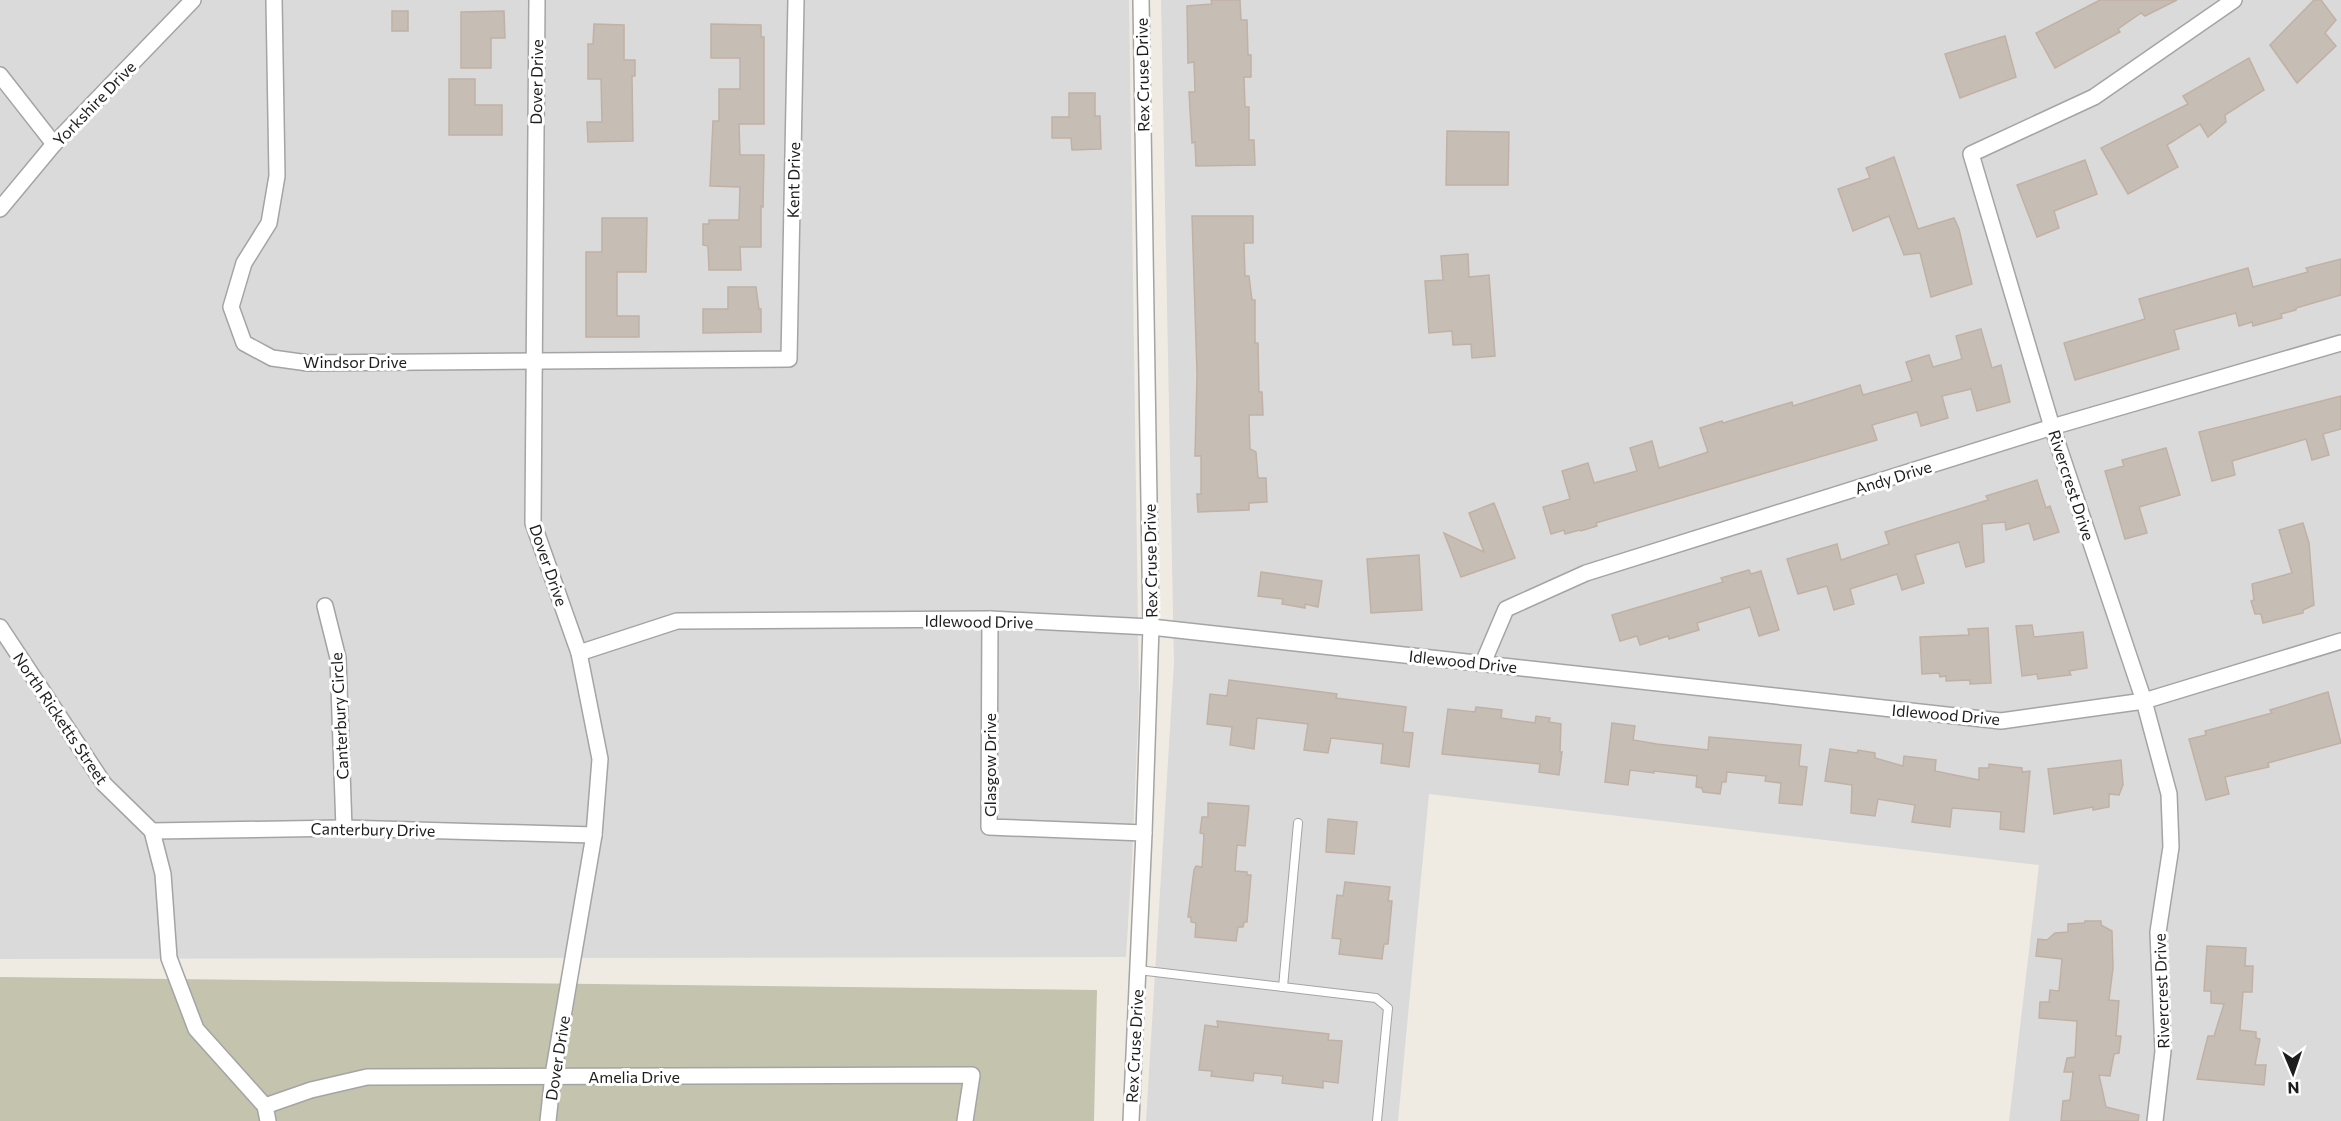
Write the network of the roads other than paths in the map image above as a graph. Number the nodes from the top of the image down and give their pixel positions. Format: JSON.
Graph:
{"nodes":[{"id":1,"x":193,"y":0,"type":"edge"},
{"id":2,"x":273,"y":0,"type":"edge"},
{"id":3,"x":537,"y":0,"type":"edge"},
{"id":4,"x":796,"y":0,"type":"edge"},
{"id":5,"x":1141,"y":0,"type":"edge"},
{"id":6,"x":2234,"y":0,"type":"edge"},
{"id":7,"x":0,"y":75,"type":"edge"},
{"id":8,"x":54,"y":144,"type":"junction"},
{"id":9,"x":0,"y":209,"type":"edge"},
{"id":10,"x":2341,"y":343,"type":"edge"},
{"id":11,"x":789,"y":359,"type":"joint"},
{"id":12,"x":533,"y":360,"type":"junction"},
{"id":13,"x":2052,"y":428,"type":"junction"},
{"id":14,"x":326,"y":606,"type":"dead end"},
{"id":15,"x":990,"y":619,"type":"junction"},
{"id":16,"x":0,"y":627,"type":"edge"},
{"id":17,"x":1151,"y":627,"type":"junction"},
{"id":18,"x":2341,"y":641,"type":"edge"},
{"id":19,"x":579,"y":653,"type":"junction"},
{"id":20,"x":1482,"y":663,"type":"junction"},
{"id":21,"x":2144,"y":701,"type":"junction"},
{"id":22,"x":1298,"y":823,"type":"dead end"},
{"id":23,"x":345,"y":828,"type":"junction"},
{"id":24,"x":152,"y":831,"type":"junction"},
{"id":25,"x":1144,"y":833,"type":"junction"},
{"id":26,"x":594,"y":835,"type":"junction"},
{"id":27,"x":1138,"y":970,"type":"junction"},
{"id":28,"x":1283,"y":987,"type":"junction"},
{"id":29,"x":554,"y":1075,"type":"junction"},
{"id":30,"x":267,"y":1114,"type":"edge"},
{"id":31,"x":548,"y":1121,"type":"edge"},
{"id":32,"x":965,"y":1121,"type":"edge"},
{"id":33,"x":1131,"y":1121,"type":"edge"},
{"id":34,"x":1377,"y":1121,"type":"edge"},
{"id":35,"x":2155,"y":1121,"type":"edge"}],
"edges":[{"from":1,"to":8,"type":"street","name":"Yorkshire Drive"},
{"from":2,"to":12,"type":"street","name":"Windsor Drive"},
{"from":3,"to":12,"type":"street","name":"Dover Drive"},
{"from":4,"to":11,"type":"street","name":"Kent Drive"},
{"from":5,"to":17,"type":"street","name":"Rex Cruse Drive"},
{"from":6,"to":13,"type":"street","name":"Rivercrest Drive"},
{"from":7,"to":8,"type":"street"},
{"from":8,"to":9,"type":"street","name":"Yorkshire Drive"},
{"from":10,"to":13,"type":"street","name":"Andy Drive"},
{"from":11,"to":12,"type":"street","name":"Windsor Drive"},
{"from":12,"to":19,"type":"street","name":"Dover Drive"},
{"from":13,"to":20,"type":"street","name":"Andy Drive"},
{"from":13,"to":21,"type":"street","name":"Rivercrest Drive"},
{"from":14,"to":23,"type":"street","name":"Canterbury Circle"},
{"from":15,"to":17,"type":"street","name":"Idlewood Drive"},
{"from":15,"to":19,"type":"street","name":"Idlewood Drive"},
{"from":15,"to":25,"type":"street","name":"Glasgow Drive"},
{"from":16,"to":24,"type":"street","name":"North Ricketts Street"},
{"from":17,"to":20,"type":"street","name":"Idlewood Drive"},
{"from":17,"to":25,"type":"street","name":"Rex Cruse Drive"},
{"from":18,"to":21,"type":"street","name":"Idlewood Drive"},
{"from":19,"to":26,"type":"street","name":"Dover Drive"},
{"from":20,"to":21,"type":"street","name":"Idlewood Drive"},
{"from":21,"to":35,"type":"street","name":"Rivercrest Drive"},
{"from":22,"to":28,"type":"lane"},
{"from":23,"to":24,"type":"street","name":"Canterbury Drive"},
{"from":23,"to":26,"type":"street","name":"Canterbury Drive"},
{"from":24,"to":30,"type":"street"},
{"from":25,"to":27,"type":"street","name":"Rex Cruse Drive"},
{"from":26,"to":29,"type":"street","name":"Dover Drive"},
{"from":27,"to":28,"type":"lane"},
{"from":27,"to":33,"type":"street","name":"Rex Cruse Drive"},
{"from":28,"to":34,"type":"lane"},
{"from":29,"to":30,"type":"street","name":"Amelia Drive"},
{"from":29,"to":31,"type":"street","name":"Dover Drive"},
{"from":29,"to":32,"type":"street","name":"Amelia Drive"}]}
